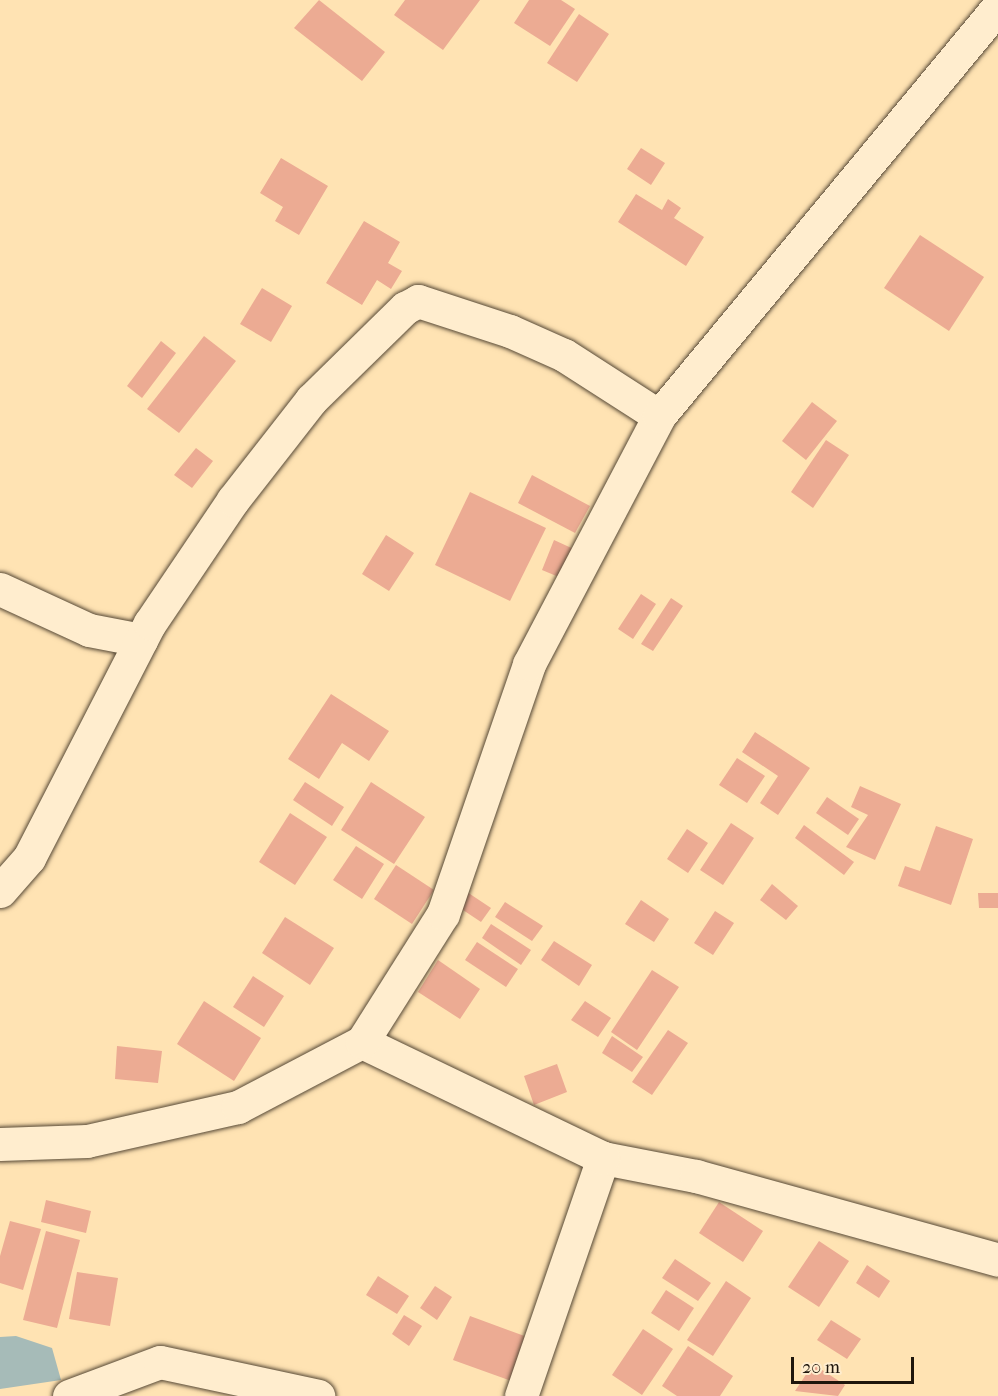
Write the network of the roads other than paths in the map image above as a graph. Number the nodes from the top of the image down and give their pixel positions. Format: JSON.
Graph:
{"nodes":[{"id":1,"x":998,"y":7,"type":"edge"},
{"id":2,"x":659,"y":416,"type":"junction"},
{"id":3,"x":0,"y":589,"type":"edge"},
{"id":4,"x":141,"y":640,"type":"junction"},
{"id":5,"x":0,"y":891,"type":"edge"},
{"id":6,"x":363,"y":1042,"type":"junction"},
{"id":7,"x":0,"y":1144,"type":"edge"},
{"id":8,"x":603,"y":1158,"type":"junction"},
{"id":9,"x":998,"y":1260,"type":"edge"},
{"id":10,"x":69,"y":1396,"type":"edge"},
{"id":11,"x":318,"y":1396,"type":"edge"},
{"id":12,"x":521,"y":1396,"type":"edge"}],
"edges":[{"from":1,"to":2,"type":"street"},
{"from":2,"to":4,"type":"street"},
{"from":2,"to":6,"type":"street"},
{"from":3,"to":4,"type":"street"},
{"from":4,"to":5,"type":"street"},
{"from":6,"to":7,"type":"street"},
{"from":6,"to":8,"type":"street"},
{"from":8,"to":9,"type":"street"},
{"from":8,"to":12,"type":"street"},
{"from":10,"to":11,"type":"street"}]}
